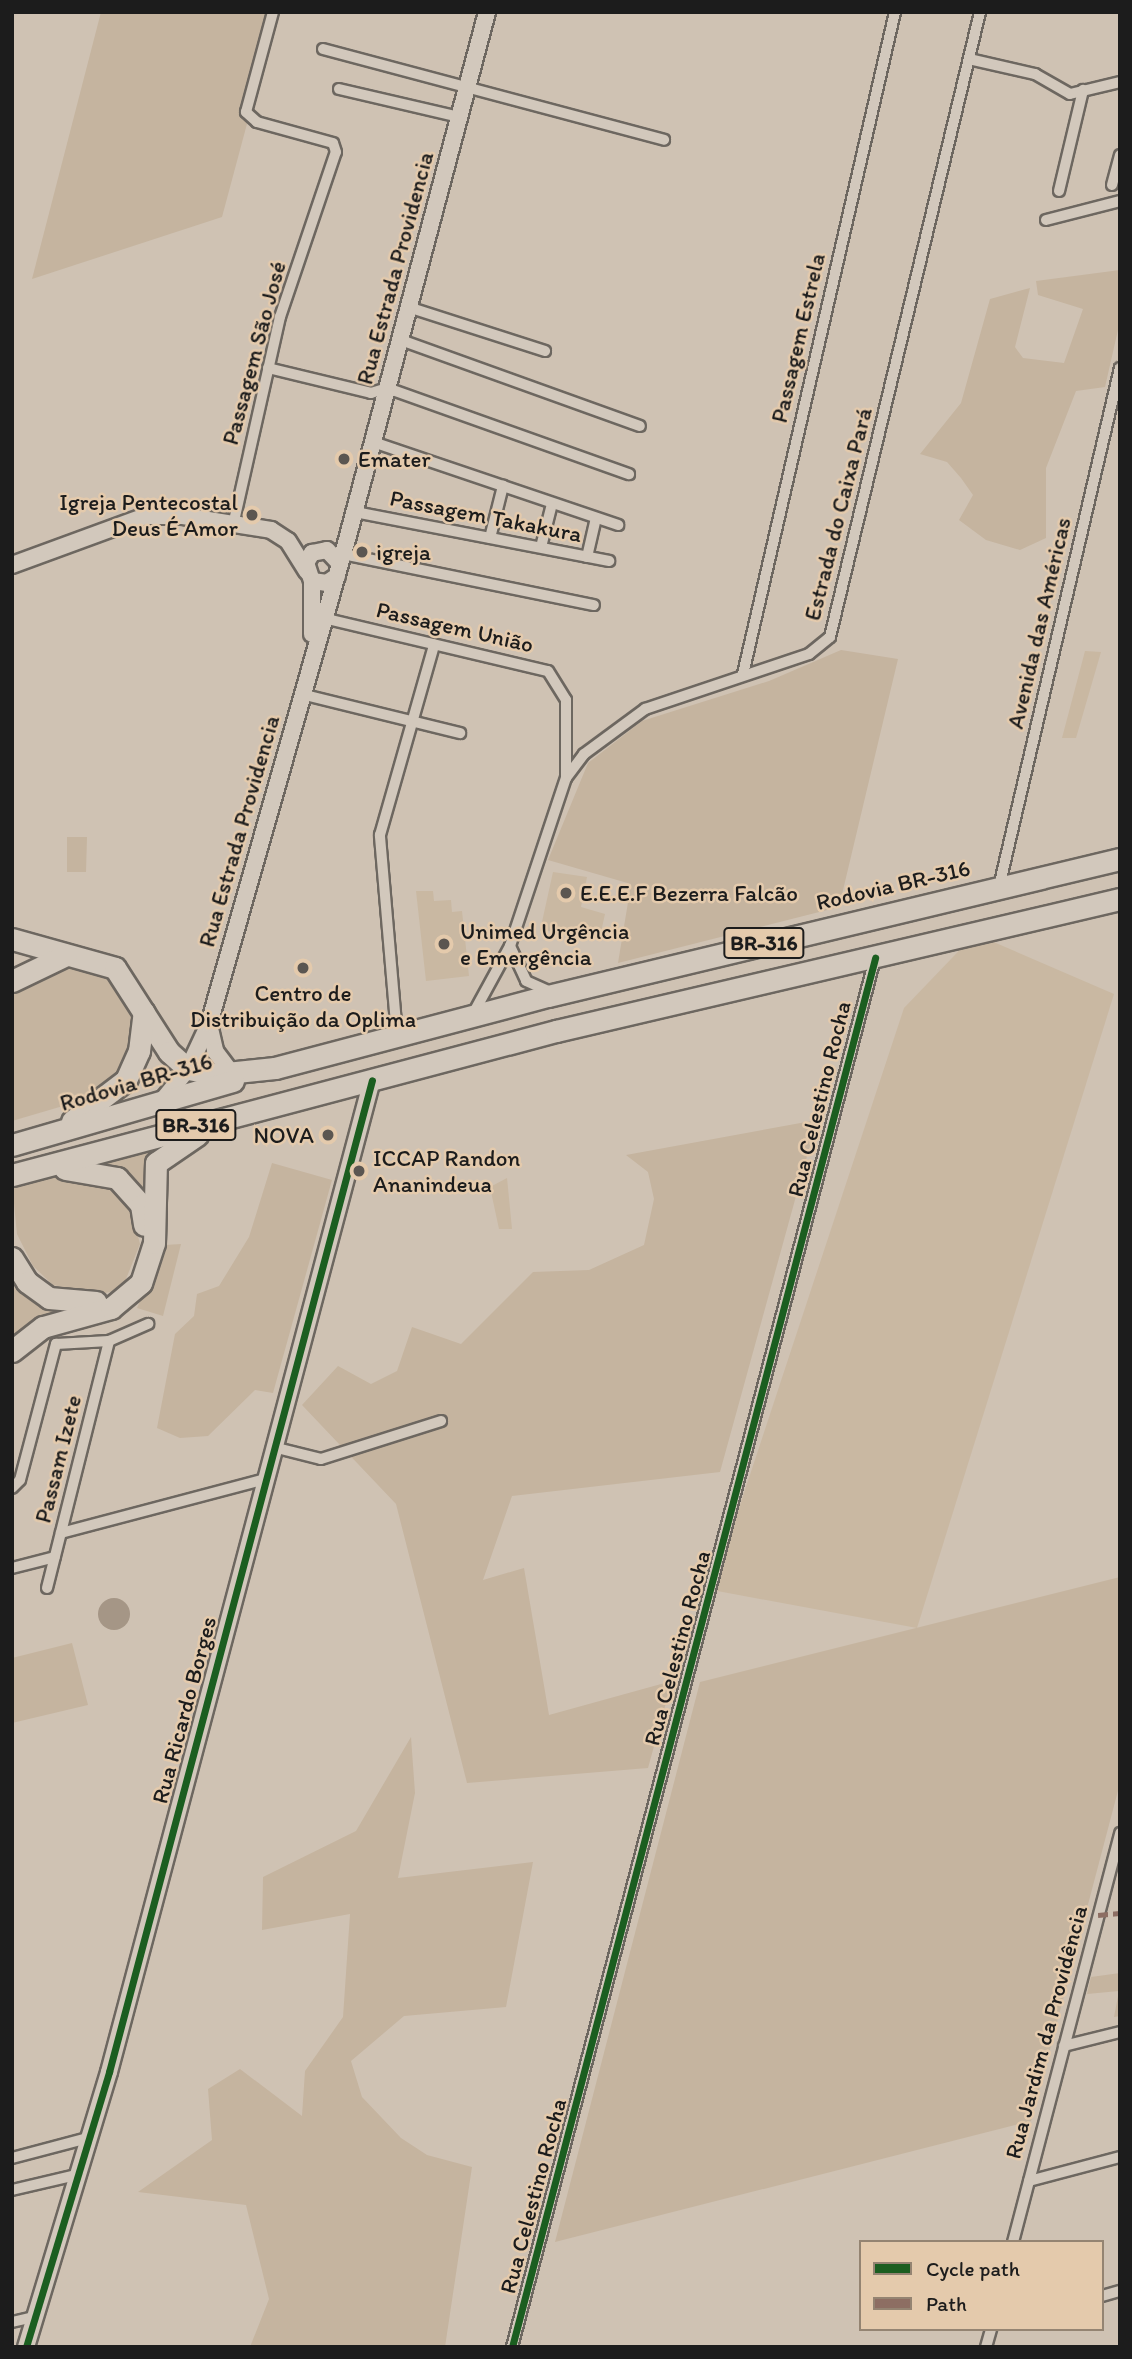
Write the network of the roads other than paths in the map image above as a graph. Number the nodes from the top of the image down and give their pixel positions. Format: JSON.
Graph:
{"nodes":[{"id":1,"x":273,"y":12,"type":"edge"},
{"id":2,"x":487,"y":12,"type":"edge"},
{"id":3,"x":895,"y":12,"type":"edge"},
{"id":4,"x":980,"y":12,"type":"edge"},
{"id":5,"x":323,"y":49,"type":"dead end"},
{"id":6,"x":969,"y":59,"type":"junction"},
{"id":7,"x":1120,"y":82,"type":"edge"},
{"id":8,"x":467,"y":85,"type":"junction"},
{"id":9,"x":339,"y":89,"type":"dead end"},
{"id":10,"x":1083,"y":90,"type":"junction"},
{"id":11,"x":459,"y":117,"type":"junction"},
{"id":12,"x":664,"y":140,"type":"dead end"},
{"id":13,"x":1120,"y":155,"type":"edge"},
{"id":14,"x":1112,"y":185,"type":"dead end"},
{"id":15,"x":1059,"y":191,"type":"dead end"},
{"id":16,"x":1120,"y":201,"type":"edge"},
{"id":17,"x":1046,"y":220,"type":"dead end"},
{"id":18,"x":408,"y":307,"type":"junction"},
{"id":19,"x":398,"y":339,"type":"junction"},
{"id":20,"x":545,"y":351,"type":"dead end"},
{"id":21,"x":1120,"y":368,"type":"edge"},
{"id":22,"x":268,"y":369,"type":"junction"},
{"id":23,"x":387,"y":388,"type":"junction"},
{"id":24,"x":640,"y":426,"type":"dead end"},
{"id":25,"x":373,"y":442,"type":"junction"},
{"id":26,"x":629,"y":474,"type":"dead end"},
{"id":27,"x":503,"y":486,"type":"junction"},
{"id":28,"x":552,"y":504,"type":"junction"},
{"id":29,"x":355,"y":512,"type":"junction"},
{"id":30,"x":596,"y":519,"type":"junction"},
{"id":31,"x":234,"y":521,"type":"junction"},
{"id":32,"x":618,"y":525,"type":"dead end"},
{"id":33,"x":490,"y":538,"type":"junction"},
{"id":34,"x":541,"y":547,"type":"junction"},
{"id":35,"x":587,"y":557,"type":"junction"},
{"id":36,"x":337,"y":561,"type":"junction"},
{"id":37,"x":609,"y":561,"type":"dead end"},
{"id":38,"x":12,"y":565,"type":"edge"},
{"id":39,"x":310,"y":577,"type":"junction"},
{"id":40,"x":594,"y":605,"type":"dead end"},
{"id":41,"x":323,"y":618,"type":"junction"},
{"id":42,"x":434,"y":645,"type":"junction"},
{"id":43,"x":313,"y":650,"type":"junction"},
{"id":44,"x":743,"y":674,"type":"junction"},
{"id":45,"x":301,"y":694,"type":"junction"},
{"id":46,"x":416,"y":722,"type":"junction"},
{"id":47,"x":460,"y":733,"type":"dead end"},
{"id":48,"x":566,"y":778,"type":"junction"},
{"id":49,"x":1120,"y":859,"type":"edge"},
{"id":50,"x":999,"y":887,"type":"junction"},
{"id":51,"x":1120,"y":899,"type":"edge"},
{"id":52,"x":12,"y":939,"type":"edge"},
{"id":53,"x":510,"y":946,"type":"junction"},
{"id":54,"x":66,"y":955,"type":"junction"},
{"id":55,"x":875,"y":958,"type":"junction"},
{"id":56,"x":12,"y":981,"type":"edge"},
{"id":57,"x":556,"y":994,"type":"junction"},
{"id":58,"x":144,"y":1012,"type":"junction"},
{"id":59,"x":473,"y":1014,"type":"junction"},
{"id":60,"x":209,"y":1024,"type":"junction"},
{"id":61,"x":397,"y":1035,"type":"junction"},
{"id":62,"x":275,"y":1068,"type":"junction"},
{"id":63,"x":188,"y":1069,"type":"junction"},
{"id":64,"x":230,"y":1071,"type":"junction"},
{"id":65,"x":372,"y":1080,"type":"junction"},
{"id":66,"x":285,"y":1101,"type":"junction"},
{"id":67,"x":161,"y":1102,"type":"junction"},
{"id":68,"x":49,"y":1135,"type":"junction"},
{"id":69,"x":12,"y":1145,"type":"edge"},
{"id":70,"x":16,"y":1174,"type":"edge"},
{"id":71,"x":12,"y":1258,"type":"edge"},
{"id":72,"x":148,"y":1324,"type":"dead end"},
{"id":73,"x":109,"y":1341,"type":"junction"},
{"id":74,"x":12,"y":1351,"type":"edge"},
{"id":75,"x":441,"y":1421,"type":"dead end"},
{"id":76,"x":273,"y":1447,"type":"junction"},
{"id":77,"x":265,"y":1479,"type":"junction"},
{"id":78,"x":16,"y":1485,"type":"edge"},
{"id":79,"x":61,"y":1533,"type":"junction"},
{"id":80,"x":55,"y":1557,"type":"junction"},
{"id":81,"x":12,"y":1568,"type":"edge"},
{"id":82,"x":47,"y":1587,"type":"dead end"},
{"id":83,"x":1120,"y":1833,"type":"edge"},
{"id":84,"x":1120,"y":2032,"type":"edge"},
{"id":85,"x":1064,"y":2046,"type":"junction"},
{"id":86,"x":84,"y":2140,"type":"junction"},
{"id":87,"x":1120,"y":2157,"type":"edge"},
{"id":88,"x":12,"y":2158,"type":"edge"},
{"id":89,"x":72,"y":2176,"type":"junction"},
{"id":90,"x":1029,"y":2180,"type":"junction"},
{"id":91,"x":12,"y":2190,"type":"edge"},
{"id":92,"x":1014,"y":2240,"type":"edge"},
{"id":93,"x":34,"y":2317,"type":"junction"},
{"id":94,"x":12,"y":2322,"type":"edge"},
{"id":95,"x":26,"y":2347,"type":"edge"},
{"id":96,"x":512,"y":2347,"type":"edge"}],
"edges":[{"from":1,"to":22,"type":"street","name":"Passagem São José"},
{"from":2,"to":8,"type":"main road","name":"Rua Estrada Providencia"},
{"from":3,"to":44,"type":"street","name":"Passagem Estrela"},
{"from":4,"to":6,"type":"street","name":"Estrada do Caixa Pará"},
{"from":5,"to":8,"type":"street"},
{"from":6,"to":10,"type":"street"},
{"from":6,"to":44,"type":"street","name":"Estrada do Caixa Pará"},
{"from":7,"to":10,"type":"street"},
{"from":8,"to":11,"type":"main road","name":"Rua Estrada Providencia"},
{"from":8,"to":12,"type":"street"},
{"from":9,"to":11,"type":"street"},
{"from":10,"to":15,"type":"street"},
{"from":11,"to":18,"type":"main road","name":"Rua Estrada Providencia"},
{"from":13,"to":14,"type":"street"},
{"from":16,"to":17,"type":"street"},
{"from":18,"to":19,"type":"main road","name":"Rua Estrada Providencia"},
{"from":18,"to":20,"type":"street"},
{"from":19,"to":23,"type":"main road","name":"Rua Estrada Providencia"},
{"from":19,"to":24,"type":"street"},
{"from":21,"to":50,"type":"street","name":"Avenida das Américas"},
{"from":22,"to":23,"type":"street"},
{"from":22,"to":31,"type":"street","name":"Passagem São José"},
{"from":23,"to":25,"type":"main road","name":"Rua Estrada Providencia"},
{"from":23,"to":26,"type":"street"},
{"from":25,"to":27,"type":"street"},
{"from":25,"to":29,"type":"main road","name":"Rua Estrada Providencia"},
{"from":27,"to":28,"type":"street"},
{"from":27,"to":33,"type":"street"},
{"from":28,"to":30,"type":"street"},
{"from":28,"to":34,"type":"street"},
{"from":29,"to":33,"type":"street","name":"Passagem Takakura"},
{"from":29,"to":36,"type":"main road","name":"Rua Estrada Providencia"},
{"from":30,"to":32,"type":"street"},
{"from":30,"to":35,"type":"street"},
{"from":31,"to":38,"type":"main road"},
{"from":31,"to":39,"type":"main road"},
{"from":33,"to":34,"type":"street","name":"Passagem Takakura"},
{"from":34,"to":35,"type":"street","name":"Passagem Takakura"},
{"from":35,"to":37,"type":"street","name":"Passagem Takakura"},
{"from":36,"to":39,"type":"main road"},
{"from":36,"to":39,"type":"main road"},
{"from":36,"to":40,"type":"street"},
{"from":36,"to":41,"type":"main road","name":"Rua Estrada Providencia"},
{"from":39,"to":43,"type":"main road","name":"Rua Estrada Providencia"},
{"from":41,"to":42,"type":"street","name":"Passagem União"},
{"from":41,"to":43,"type":"main road","name":"Rua Estrada Providencia"},
{"from":42,"to":46,"type":"street"},
{"from":42,"to":48,"type":"street","name":"Passagem União"},
{"from":43,"to":45,"type":"main road","name":"Rua Estrada Providencia"},
{"from":44,"to":48,"type":"street","name":"Estrada do Caixa Pará"},
{"from":45,"to":46,"type":"street"},
{"from":45,"to":60,"type":"main road","name":"Rua Estrada Providencia"},
{"from":46,"to":47,"type":"street"},
{"from":46,"to":61,"type":"street"},
{"from":48,"to":53,"type":"street","name":"Estrada do Caixa Pará"},
{"from":49,"to":50,"type":"highway","name":"Rodovia BR-316","number":"BR-316"},
{"from":50,"to":57,"type":"highway","name":"Rodovia BR-316","number":"BR-316"},
{"from":51,"to":55,"type":"highway","number":"BR-316"},
{"from":52,"to":54,"type":"highway"},
{"from":53,"to":57,"type":"street"},
{"from":53,"to":59,"type":"street","name":"Estrada do Caixa Pará"},
{"from":54,"to":56,"type":"highway"},
{"from":54,"to":58,"type":"highway"},
{"from":55,"to":65,"type":"highway","number":"BR-316"},
{"from":55,"to":96,"type":"street","name":"Rua Celestino Rocha"},
{"from":57,"to":59,"type":"highway","number":"BR-316"},
{"from":58,"to":63,"type":"highway"},
{"from":58,"to":68,"type":"highway"},
{"from":59,"to":61,"type":"highway","number":"BR-316"},
{"from":60,"to":63,"type":"main road","name":"Rua Estrada Providencia"},
{"from":60,"to":64,"type":"main road"},
{"from":61,"to":62,"type":"highway","number":"BR-316"},
{"from":62,"to":64,"type":"highway"},
{"from":62,"to":67,"type":"highway","name":"Rodovia BR-316","number":"BR-316"},
{"from":63,"to":64,"type":"highway"},
{"from":63,"to":67,"type":"main road","name":"Rua Estrada Providencia"},
{"from":65,"to":66,"type":"highway","number":"BR-316"},
{"from":65,"to":76,"type":"main road","name":"Rua Ricardo Borges"},
{"from":66,"to":70,"type":"highway","number":"BR-316"},
{"from":66,"to":74,"type":"highway"},
{"from":67,"to":68,"type":"highway","name":"Rodovia BR-316","number":"BR-316"},
{"from":68,"to":69,"type":"highway","name":"Rodovia BR-316","number":"BR-316"},
{"from":70,"to":71,"type":"highway"},
{"from":72,"to":73,"type":"street"},
{"from":73,"to":78,"type":"street"},
{"from":73,"to":79,"type":"street","name":"Passam Izete"},
{"from":75,"to":76,"type":"street"},
{"from":76,"to":77,"type":"main road","name":"Rua Ricardo Borges"},
{"from":77,"to":79,"type":"street"},
{"from":77,"to":86,"type":"main road","name":"Rua Ricardo Borges"},
{"from":79,"to":80,"type":"street","name":"Passam Izete"},
{"from":80,"to":81,"type":"street"},
{"from":80,"to":82,"type":"street","name":"Passam Izete"},
{"from":83,"to":85,"type":"street","name":"Rua Jardim da Providência"},
{"from":84,"to":85,"type":"street"},
{"from":85,"to":90,"type":"street","name":"Rua Jardim da Providência"},
{"from":86,"to":88,"type":"street"},
{"from":86,"to":89,"type":"main road","name":"Rua Ricardo Borges"},
{"from":87,"to":90,"type":"street"},
{"from":89,"to":91,"type":"street"},
{"from":89,"to":93,"type":"main road","name":"Rua Ricardo Borges"},
{"from":90,"to":92,"type":"street","name":"Rua Jardim da Providência"},
{"from":93,"to":94,"type":"street"},
{"from":93,"to":95,"type":"main road","name":"Rua Ricardo Borges"}]}
